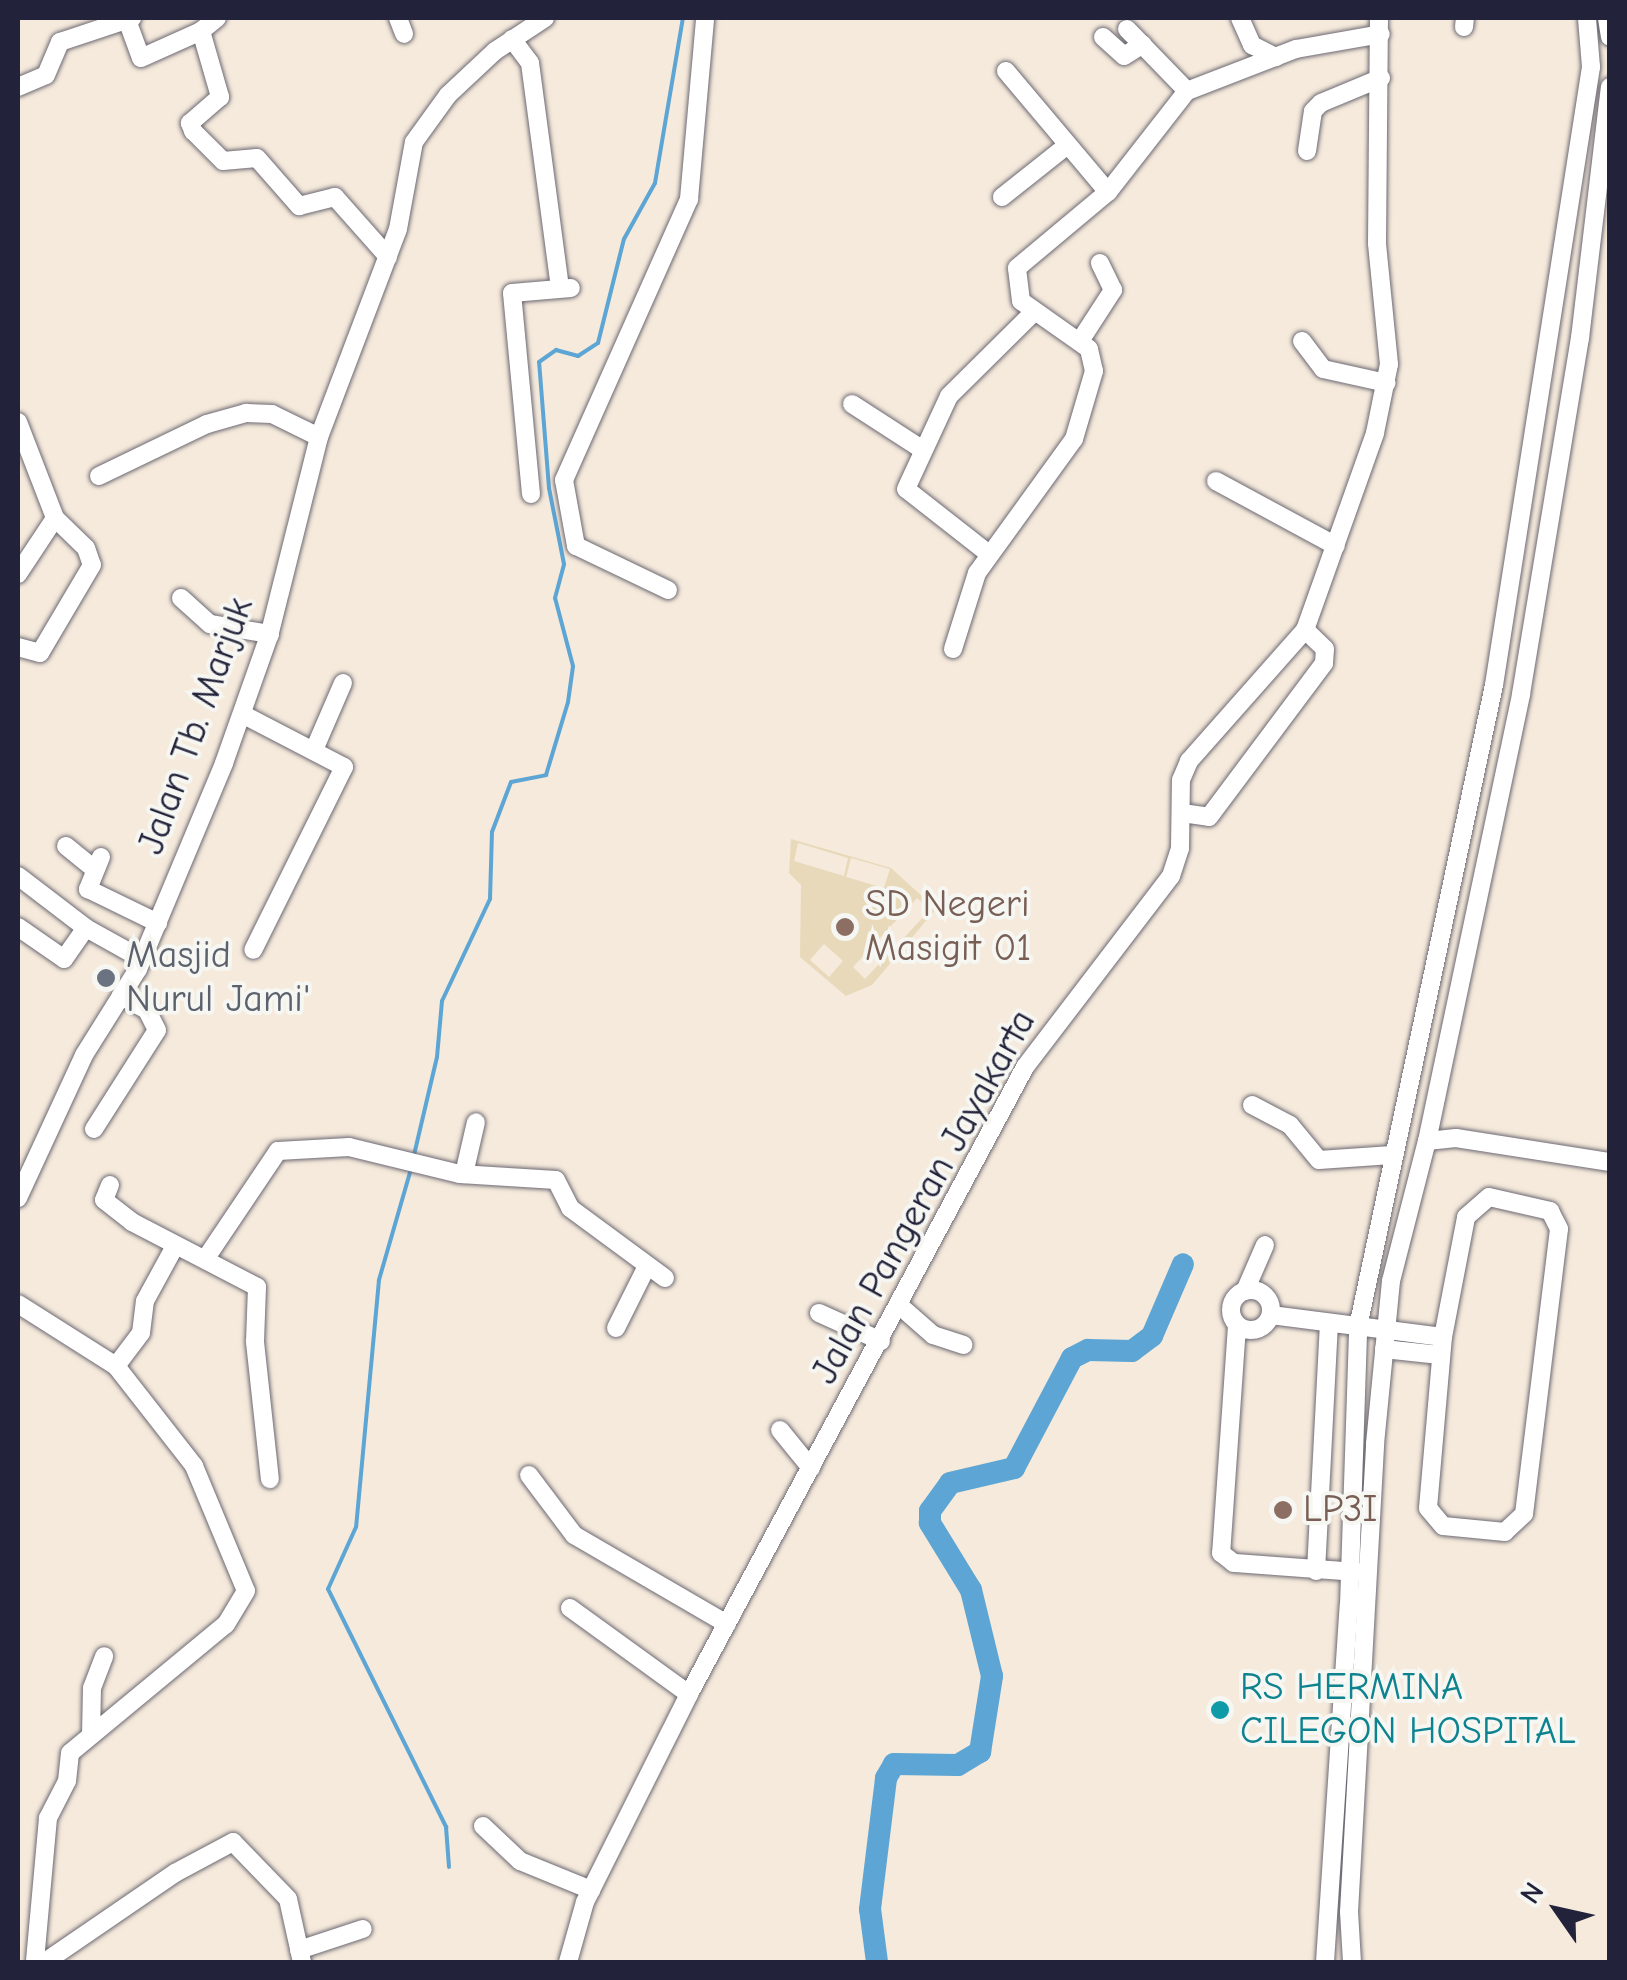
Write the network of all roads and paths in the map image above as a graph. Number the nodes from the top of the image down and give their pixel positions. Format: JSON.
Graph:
{"nodes":[{"id":1,"x":216,"y":18,"type":"edge"},
{"id":2,"x":544,"y":18,"type":"edge"},
{"id":3,"x":705,"y":18,"type":"edge"},
{"id":4,"x":1240,"y":18,"type":"edge"},
{"id":5,"x":1587,"y":18,"type":"edge"},
{"id":6,"x":1607,"y":18,"type":"edge"},
{"id":7,"x":129,"y":19,"type":"edge"},
{"id":8,"x":1380,"y":26,"type":"edge"},
{"id":9,"x":1127,"y":29,"type":"dead end"},
{"id":10,"x":201,"y":32,"type":"junction"},
{"id":11,"x":1103,"y":37,"type":"dead end"},
{"id":12,"x":1610,"y":37,"type":"edge"},
{"id":13,"x":512,"y":39,"type":"junction"},
{"id":14,"x":1143,"y":44,"type":"junction"},
{"id":15,"x":1276,"y":57,"type":"junction"},
{"id":16,"x":1006,"y":71,"type":"dead end"},
{"id":17,"x":1381,"y":78,"type":"junction"},
{"id":18,"x":18,"y":87,"type":"edge"},
{"id":19,"x":1610,"y":87,"type":"edge"},
{"id":20,"x":1187,"y":91,"type":"junction"},
{"id":21,"x":1065,"y":147,"type":"junction"},
{"id":22,"x":1308,"y":151,"type":"dead end"},
{"id":23,"x":1108,"y":192,"type":"junction"},
{"id":24,"x":1002,"y":198,"type":"dead end"},
{"id":25,"x":388,"y":256,"type":"junction"},
{"id":26,"x":1100,"y":263,"type":"dead end"},
{"id":27,"x":1033,"y":313,"type":"junction"},
{"id":28,"x":1302,"y":340,"type":"dead end"},
{"id":29,"x":1080,"y":341,"type":"junction"},
{"id":30,"x":1386,"y":383,"type":"junction"},
{"id":31,"x":852,"y":404,"type":"dead end"},
{"id":32,"x":18,"y":422,"type":"edge"},
{"id":33,"x":319,"y":437,"type":"junction"},
{"id":34,"x":920,"y":448,"type":"junction"},
{"id":35,"x":21,"y":449,"type":"edge"},
{"id":36,"x":99,"y":476,"type":"dead end"},
{"id":37,"x":1216,"y":482,"type":"dead end"},
{"id":38,"x":531,"y":494,"type":"dead end"},
{"id":39,"x":56,"y":518,"type":"junction"},
{"id":40,"x":1336,"y":546,"type":"junction"},
{"id":41,"x":988,"y":554,"type":"junction"},
{"id":42,"x":18,"y":574,"type":"edge"},
{"id":43,"x":668,"y":590,"type":"dead end"},
{"id":44,"x":181,"y":598,"type":"dead end"},
{"id":45,"x":1305,"y":630,"type":"junction"},
{"id":46,"x":270,"y":634,"type":"junction"},
{"id":47,"x":18,"y":647,"type":"edge"},
{"id":48,"x":953,"y":649,"type":"dead end"},
{"id":49,"x":1496,"y":674,"type":"junction"},
{"id":50,"x":343,"y":682,"type":"dead end"},
{"id":51,"x":1522,"y":686,"type":"junction"},
{"id":52,"x":242,"y":714,"type":"junction"},
{"id":53,"x":314,"y":750,"type":"junction"},
{"id":54,"x":1182,"y":812,"type":"junction"},
{"id":55,"x":66,"y":846,"type":"dead end"},
{"id":56,"x":18,"y":876,"type":"edge"},
{"id":57,"x":158,"y":923,"type":"junction"},
{"id":58,"x":18,"y":926,"type":"edge"},
{"id":59,"x":86,"y":928,"type":"junction"},
{"id":60,"x":253,"y":950,"type":"dead end"},
{"id":61,"x":142,"y":959,"type":"junction"},
{"id":62,"x":121,"y":996,"type":"junction"},
{"id":63,"x":1252,"y":1105,"type":"dead end"},
{"id":64,"x":476,"y":1122,"type":"dead end"},
{"id":65,"x":94,"y":1128,"type":"dead end"},
{"id":66,"x":1428,"y":1141,"type":"junction"},
{"id":67,"x":1392,"y":1154,"type":"junction"},
{"id":68,"x":1610,"y":1162,"type":"edge"},
{"id":69,"x":464,"y":1174,"type":"junction"},
{"id":70,"x":110,"y":1185,"type":"dead end"},
{"id":71,"x":18,"y":1198,"type":"edge"},
{"id":72,"x":176,"y":1246,"type":"junction"},
{"id":73,"x":1265,"y":1246,"type":"dead end"},
{"id":74,"x":206,"y":1258,"type":"junction"},
{"id":75,"x":647,"y":1266,"type":"junction"},
{"id":76,"x":665,"y":1278,"type":"dead end"},
{"id":77,"x":1245,"y":1290,"type":"junction"},
{"id":78,"x":18,"y":1304,"type":"edge"},
{"id":79,"x":900,"y":1306,"type":"junction"},
{"id":80,"x":818,"y":1313,"type":"dead end"},
{"id":81,"x":1272,"y":1316,"type":"junction"},
{"id":82,"x":1329,"y":1324,"type":"junction"},
{"id":83,"x":1238,"y":1326,"type":"junction"},
{"id":84,"x":1358,"y":1327,"type":"junction"},
{"id":85,"x":616,"y":1328,"type":"dead end"},
{"id":86,"x":1384,"y":1339,"type":"junction"},
{"id":87,"x":881,"y":1342,"type":"junction"},
{"id":88,"x":962,"y":1345,"type":"dead end"},
{"id":89,"x":1442,"y":1346,"type":"junction"},
{"id":90,"x":116,"y":1366,"type":"junction"},
{"id":91,"x":780,"y":1430,"type":"dead end"},
{"id":92,"x":811,"y":1468,"type":"junction"},
{"id":93,"x":529,"y":1475,"type":"dead end"},
{"id":94,"x":270,"y":1479,"type":"dead end"},
{"id":95,"x":1349,"y":1552,"type":"junction"},
{"id":96,"x":1372,"y":1563,"type":"junction"},
{"id":97,"x":1316,"y":1571,"type":"junction"},
{"id":98,"x":1349,"y":1572,"type":"junction"},
{"id":99,"x":570,"y":1608,"type":"dead end"},
{"id":100,"x":727,"y":1624,"type":"junction"},
{"id":101,"x":104,"y":1656,"type":"dead end"},
{"id":102,"x":689,"y":1694,"type":"junction"},
{"id":103,"x":91,"y":1735,"type":"junction"},
{"id":104,"x":483,"y":1826,"type":"dead end"},
{"id":105,"x":1355,"y":1840,"type":"junction"},
{"id":106,"x":1330,"y":1841,"type":"junction"},
{"id":107,"x":592,"y":1890,"type":"junction"},
{"id":108,"x":363,"y":1929,"type":"dead end"},
{"id":109,"x":300,"y":1956,"type":"edge"},
{"id":110,"x":35,"y":1962,"type":"edge"},
{"id":111,"x":44,"y":1962,"type":"edge"},
{"id":112,"x":568,"y":1962,"type":"edge"},
{"id":113,"x":1325,"y":1962,"type":"edge"},
{"id":114,"x":1352,"y":1962,"type":"edge"}],
"edges":[{"from":1,"to":10,"type":"street"},
{"from":2,"to":13,"type":"street","name":"Jalan Tb. Marjuk"},
{"from":3,"to":43,"type":"street"},
{"from":4,"to":15,"type":"street"},
{"from":5,"to":49,"type":"street"},
{"from":6,"to":12,"type":"street"},
{"from":7,"to":10,"type":"street"},
{"from":7,"to":18,"type":"street"},
{"from":8,"to":15,"type":"street"},
{"from":8,"to":17,"type":"street","name":"Jalan Pangeran Jayakarta"},
{"from":9,"to":14,"type":"street"},
{"from":10,"to":25,"type":"street"},
{"from":11,"to":14,"type":"street"},
{"from":13,"to":25,"type":"street","name":"Jalan Tb. Marjuk"},
{"from":13,"to":38,"type":"street"},
{"from":14,"to":20,"type":"street"},
{"from":15,"to":20,"type":"street"},
{"from":16,"to":21,"type":"street"},
{"from":17,"to":22,"type":"street"},
{"from":17,"to":30,"type":"street","name":"Jalan Pangeran Jayakarta"},
{"from":19,"to":51,"type":"street"},
{"from":20,"to":23,"type":"street"},
{"from":21,"to":23,"type":"street"},
{"from":21,"to":24,"type":"street"},
{"from":23,"to":27,"type":"street"},
{"from":25,"to":33,"type":"street","name":"Jalan Tb. Marjuk"},
{"from":26,"to":29,"type":"street"},
{"from":27,"to":29,"type":"street"},
{"from":27,"to":34,"type":"street"},
{"from":28,"to":30,"type":"street"},
{"from":29,"to":41,"type":"street"},
{"from":30,"to":40,"type":"street","name":"Jalan Pangeran Jayakarta"},
{"from":31,"to":34,"type":"street"},
{"from":32,"to":35,"type":"street"},
{"from":33,"to":36,"type":"street"},
{"from":33,"to":46,"type":"street","name":"Jalan Tb. Marjuk"},
{"from":34,"to":41,"type":"street"},
{"from":35,"to":39,"type":"street"},
{"from":37,"to":40,"type":"street"},
{"from":39,"to":42,"type":"street"},
{"from":39,"to":47,"type":"street"},
{"from":40,"to":45,"type":"street","name":"Jalan Pangeran Jayakarta"},
{"from":41,"to":48,"type":"street"},
{"from":44,"to":46,"type":"street"},
{"from":45,"to":54,"type":"street","name":"Jalan Pangeran Jayakarta"},
{"from":45,"to":54,"type":"street"},
{"from":46,"to":52,"type":"street","name":"Jalan Tb. Marjuk"},
{"from":49,"to":51,"type":"street"},
{"from":49,"to":67,"type":"street"},
{"from":50,"to":53,"type":"street"},
{"from":51,"to":66,"type":"street"},
{"from":52,"to":53,"type":"street"},
{"from":52,"to":57,"type":"street","name":"Jalan Tb. Marjuk"},
{"from":53,"to":60,"type":"street"},
{"from":54,"to":79,"type":"street","name":"Jalan Pangeran Jayakarta"},
{"from":55,"to":57,"type":"street"},
{"from":56,"to":59,"type":"street"},
{"from":57,"to":61,"type":"street","name":"Jalan Tb. Marjuk"},
{"from":58,"to":59,"type":"street"},
{"from":59,"to":61,"type":"street"},
{"from":61,"to":62,"type":"street","name":"Jalan Tb. Marjuk"},
{"from":62,"to":65,"type":"street"},
{"from":62,"to":71,"type":"street","name":"Jalan Tb. Marjuk"},
{"from":63,"to":67,"type":"street"},
{"from":64,"to":69,"type":"street"},
{"from":66,"to":68,"type":"street"},
{"from":66,"to":86,"type":"street"},
{"from":67,"to":84,"type":"street"},
{"from":69,"to":74,"type":"street"},
{"from":69,"to":75,"type":"street"},
{"from":70,"to":72,"type":"street"},
{"from":72,"to":74,"type":"street"},
{"from":72,"to":90,"type":"street"},
{"from":73,"to":77,"type":"street"},
{"from":74,"to":94,"type":"street"},
{"from":75,"to":76,"type":"street"},
{"from":75,"to":85,"type":"street"},
{"from":77,"to":81,"type":"street"},
{"from":77,"to":83,"type":"street"},
{"from":78,"to":90,"type":"street"},
{"from":79,"to":87,"type":"street","name":"Jalan Pangeran Jayakarta"},
{"from":79,"to":88,"type":"street"},
{"from":80,"to":87,"type":"street"},
{"from":81,"to":82,"type":"street"},
{"from":81,"to":83,"type":"street"},
{"from":82,"to":84,"type":"street"},
{"from":82,"to":97,"type":"street"},
{"from":83,"to":97,"type":"street"},
{"from":84,"to":86,"type":"street"},
{"from":84,"to":95,"type":"street"},
{"from":86,"to":89,"type":"street"},
{"from":86,"to":96,"type":"street"},
{"from":87,"to":92,"type":"street","name":"Jalan Pangeran Jayakarta"},
{"from":89,"to":89,"type":"street"},
{"from":90,"to":103,"type":"street"},
{"from":91,"to":92,"type":"street"},
{"from":92,"to":100,"type":"street","name":"Jalan Pangeran Jayakarta"},
{"from":93,"to":100,"type":"street"},
{"from":95,"to":96,"type":"street"},
{"from":95,"to":98,"type":"street"},
{"from":96,"to":98,"type":"street"},
{"from":96,"to":105,"type":"street"},
{"from":97,"to":98,"type":"street"},
{"from":98,"to":106,"type":"street"},
{"from":99,"to":102,"type":"street"},
{"from":100,"to":102,"type":"street","name":"Jalan Pangeran Jayakarta"},
{"from":101,"to":103,"type":"street"},
{"from":102,"to":107,"type":"street","name":"Jalan Pangeran Jayakarta"},
{"from":103,"to":110,"type":"street"},
{"from":104,"to":107,"type":"street"},
{"from":105,"to":106,"type":"street"},
{"from":105,"to":114,"type":"street"},
{"from":106,"to":113,"type":"street"},
{"from":107,"to":112,"type":"street","name":"Jalan Pangeran Jayakarta"},
{"from":108,"to":109,"type":"street"},
{"from":109,"to":111,"type":"street"}]}
